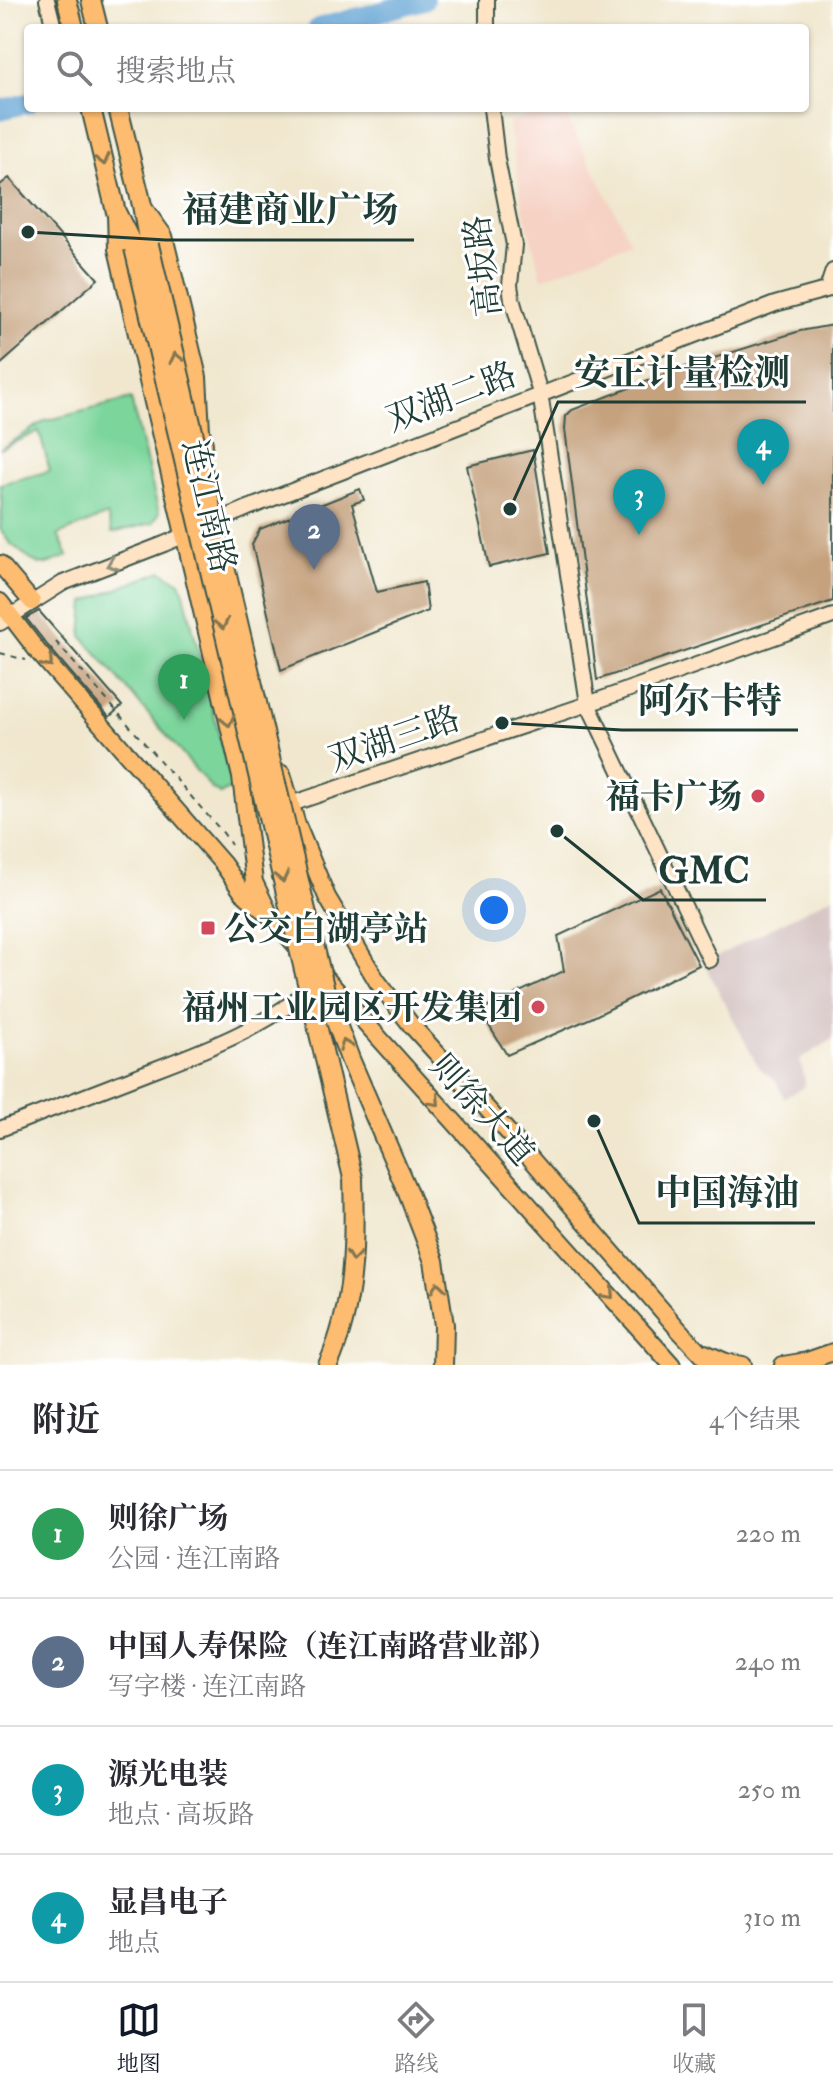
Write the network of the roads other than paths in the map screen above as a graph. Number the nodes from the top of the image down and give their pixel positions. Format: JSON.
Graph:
{"nodes":[{"id":1,"x":47,"y":0,"type":"edge"},
{"id":2,"x":67,"y":0,"type":"edge"},
{"id":3,"x":91,"y":0,"type":"edge"},
{"id":4,"x":487,"y":0,"type":"edge"},
{"id":5,"x":53,"y":24,"type":"edge"},
{"id":6,"x":73,"y":24,"type":"edge"},
{"id":7,"x":97,"y":24,"type":"edge"},
{"id":8,"x":487,"y":24,"type":"edge"},
{"id":9,"x":92,"y":112,"type":"edge"},
{"id":10,"x":119,"y":112,"type":"edge"},
{"id":11,"x":491,"y":112,"type":"edge"},
{"id":12,"x":142,"y":205,"type":"junction"},
{"id":13,"x":116,"y":212,"type":"junction"},
{"id":14,"x":142,"y":247,"type":"junction"},
{"id":15,"x":833,"y":271,"type":"edge"},
{"id":16,"x":830,"y":288,"type":"edge"},
{"id":17,"x":540,"y":393,"type":"junction"},
{"id":18,"x":221,"y":520,"type":"junction"},
{"id":19,"x":184,"y":536,"type":"junction"},
{"id":20,"x":0,"y":564,"type":"edge"},
{"id":21,"x":0,"y":602,"type":"edge"},
{"id":22,"x":32,"y":602,"type":"junction"},
{"id":23,"x":833,"y":616,"type":"edge"},
{"id":24,"x":6,"y":620,"type":"edge"},
{"id":25,"x":588,"y":704,"type":"junction"},
{"id":26,"x":291,"y":804,"type":"junction"},
{"id":27,"x":271,"y":917,"type":"junction"},
{"id":28,"x":710,"y":960,"type":"dead end"},
{"id":29,"x":324,"y":977,"type":"junction"},
{"id":30,"x":0,"y":1129,"type":"edge"},
{"id":31,"x":697,"y":1349,"type":"junction"},
{"id":32,"x":833,"y":1354,"type":"edge"},
{"id":33,"x":665,"y":1361,"type":"edge"},
{"id":34,"x":328,"y":1365,"type":"edge"},
{"id":35,"x":443,"y":1365,"type":"edge"},
{"id":36,"x":712,"y":1365,"type":"edge"},
{"id":37,"x":743,"y":1365,"type":"edge"},
{"id":38,"x":783,"y":1365,"type":"edge"},
{"id":39,"x":819,"y":1365,"type":"edge"}],
"edges":[{"from":1,"to":5,"type":"street"},
{"from":2,"to":6,"type":"highway"},
{"from":3,"to":7,"type":"highway"},
{"from":4,"to":8,"type":"street"},
{"from":9,"to":13,"type":"highway","name":"连江南路","one_way":true},
{"from":10,"to":12,"type":"highway","name":"连江南路"},
{"from":11,"to":17,"type":"street","name":"高坂路"},
{"from":12,"to":14,"type":"highway"},
{"from":12,"to":18,"type":"main road","name":"连江南路"},
{"from":13,"to":14,"type":"highway"},
{"from":13,"to":19,"type":"main road","name":"连江南路"},
{"from":14,"to":34,"type":"highway","one_way":true,"bridge":true},
{"from":35,"to":14,"type":"highway","one_way":true,"bridge":true},
{"from":15,"to":16,"type":"street"},
{"from":16,"to":17,"type":"street","name":"双湖二路"},
{"from":17,"to":18,"type":"street","name":"双湖二路"},
{"from":17,"to":25,"type":"street","name":"高坂路"},
{"from":18,"to":19,"type":"street","name":"双湖二路"},
{"from":18,"to":26,"type":"main road","name":"连江南路"},
{"from":19,"to":22,"type":"street","name":"双湖二路","one_way":true},
{"from":19,"to":27,"type":"main road","name":"连江南路","one_way":true},
{"from":20,"to":22,"type":"main road"},
{"from":21,"to":24,"type":"main road","name":"则徐大道"},
{"from":22,"to":24,"type":"street","name":"双湖二路"},
{"from":23,"to":25,"type":"street","name":"双湖三路"},
{"from":24,"to":27,"type":"main road","name":"则徐大道","one_way":true},
{"from":25,"to":26,"type":"street","name":"双湖三路"},
{"from":25,"to":28,"type":"street","name":"高坂路"},
{"from":26,"to":31,"type":"main road","name":"则徐大道"},
{"from":27,"to":29,"type":"main road","name":"则徐大道"},
{"from":29,"to":30,"type":"street"},
{"from":29,"to":33,"type":"main road","name":"则徐大道","one_way":true},
{"from":31,"to":36,"type":"main road","name":"则徐大道"},
{"from":31,"to":37,"type":"main road"},
{"from":32,"to":38,"type":"main road"},
{"from":32,"to":39,"type":"street"}]}
